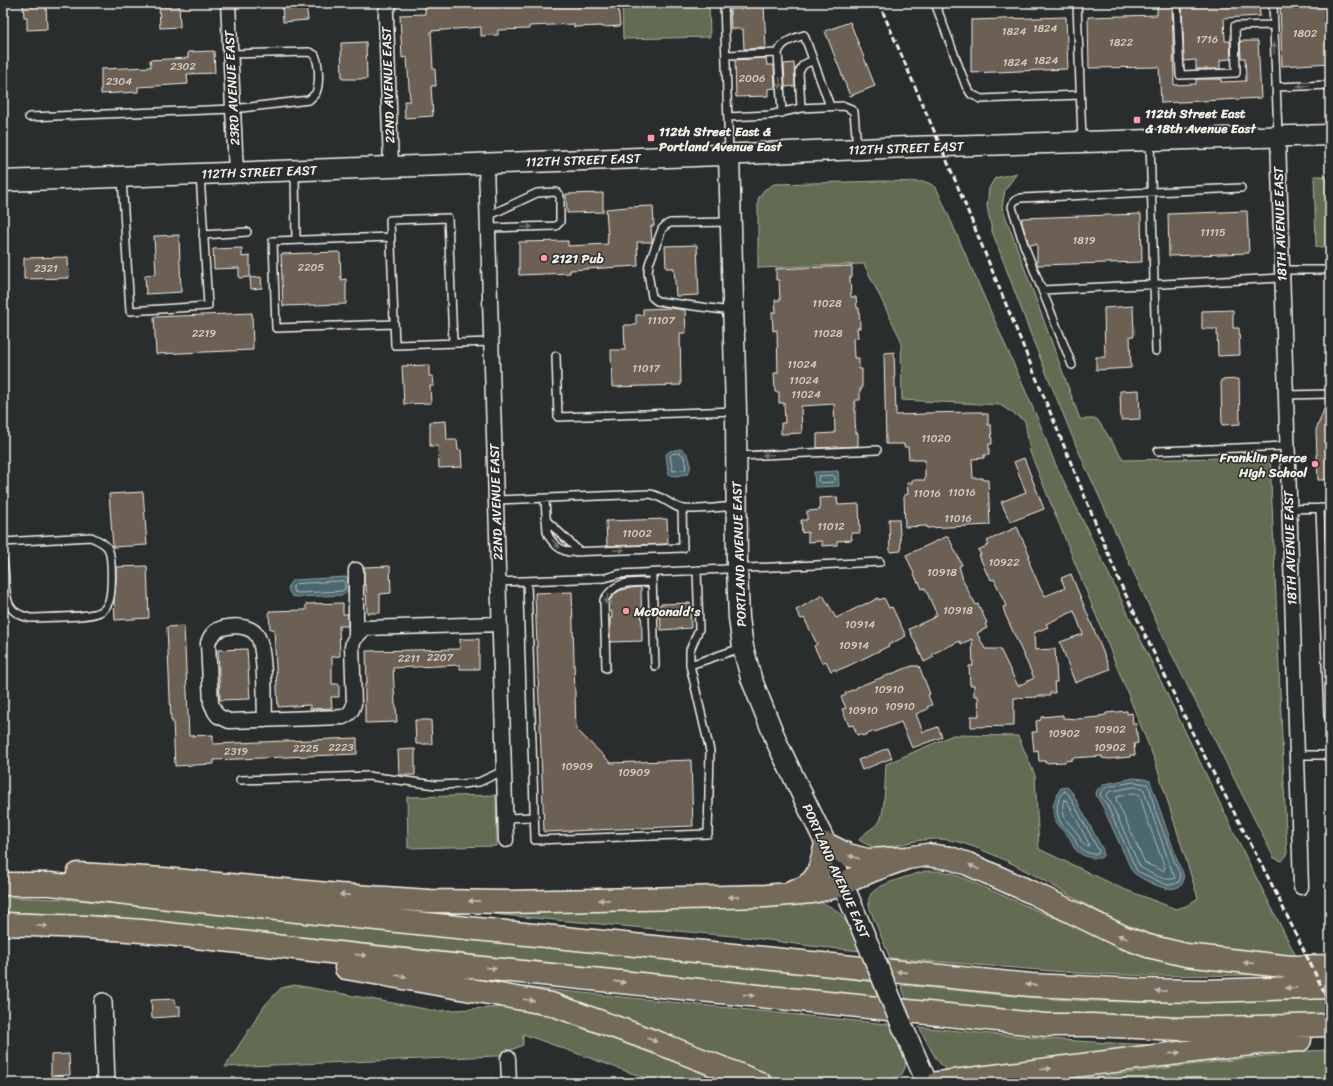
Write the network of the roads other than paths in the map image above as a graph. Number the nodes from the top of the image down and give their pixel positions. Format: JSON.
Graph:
{"nodes":[{"id":1,"x":228,"y":3,"type":"edge"},
{"id":2,"x":390,"y":3,"type":"edge"},
{"id":3,"x":724,"y":3,"type":"edge"},
{"id":4,"x":935,"y":3,"type":"edge"},
{"id":5,"x":1077,"y":3,"type":"edge"},
{"id":6,"x":1177,"y":3,"type":"edge"},
{"id":7,"x":1272,"y":3,"type":"edge"},
{"id":8,"x":1273,"y":25,"type":"junction"},
{"id":9,"x":230,"y":54,"type":"junction"},
{"id":10,"x":778,"y":54,"type":"junction"},
{"id":11,"x":726,"y":55,"type":"junction"},
{"id":12,"x":813,"y":60,"type":"junction"},
{"id":13,"x":1330,"y":85,"type":"edge"},
{"id":14,"x":1276,"y":87,"type":"junction"},
{"id":15,"x":1080,"y":95,"type":"junction"},
{"id":16,"x":830,"y":106,"type":"junction"},
{"id":17,"x":801,"y":108,"type":"junction"},
{"id":18,"x":233,"y":109,"type":"junction"},
{"id":19,"x":782,"y":113,"type":"junction"},
{"id":20,"x":29,"y":117,"type":"dead end"},
{"id":21,"x":728,"y":117,"type":"junction"},
{"id":22,"x":1330,"y":135,"type":"edge"},
{"id":23,"x":1278,"y":137,"type":"junction"},
{"id":24,"x":1150,"y":140,"type":"junction"},
{"id":25,"x":1082,"y":142,"type":"junction"},
{"id":26,"x":858,"y":150,"type":"junction"},
{"id":27,"x":729,"y":155,"type":"junction"},
{"id":28,"x":486,"y":164,"type":"junction"},
{"id":29,"x":391,"y":167,"type":"junction"},
{"id":30,"x":295,"y":170,"type":"junction"},
{"id":31,"x":236,"y":172,"type":"junction"},
{"id":32,"x":200,"y":174,"type":"junction"},
{"id":33,"x":122,"y":177,"type":"junction"},
{"id":34,"x":3,"y":181,"type":"edge"},
{"id":35,"x":1241,"y":188,"type":"dead end"},
{"id":36,"x":1152,"y":192,"type":"junction"},
{"id":37,"x":488,"y":222,"type":"junction"},
{"id":38,"x":730,"y":222,"type":"junction"},
{"id":39,"x":247,"y":232,"type":"dead end"},
{"id":40,"x":204,"y":235,"type":"junction"},
{"id":41,"x":391,"y":237,"type":"junction"},
{"id":42,"x":296,"y":240,"type":"junction"},
{"id":43,"x":1330,"y":270,"type":"edge"},
{"id":44,"x":1281,"y":274,"type":"junction"},
{"id":45,"x":1155,"y":284,"type":"junction"},
{"id":46,"x":1042,"y":290,"type":"junction"},
{"id":47,"x":732,"y":311,"type":"junction"},
{"id":48,"x":394,"y":324,"type":"junction"},
{"id":49,"x":491,"y":342,"type":"junction"},
{"id":50,"x":453,"y":343,"type":"junction"},
{"id":51,"x":1156,"y":351,"type":"dead end"},
{"id":52,"x":556,"y":356,"type":"dead end"},
{"id":53,"x":1072,"y":365,"type":"dead end"},
{"id":54,"x":1330,"y":394,"type":"edge"},
{"id":55,"x":1285,"y":395,"type":"junction"},
{"id":56,"x":736,"y":412,"type":"junction"},
{"id":57,"x":1287,"y":446,"type":"junction"},
{"id":58,"x":877,"y":450,"type":"dead end"},
{"id":59,"x":1158,"y":451,"type":"dead end"},
{"id":60,"x":736,"y":456,"type":"junction"},
{"id":61,"x":545,"y":498,"type":"junction"},
{"id":62,"x":496,"y":500,"type":"junction"},
{"id":63,"x":736,"y":506,"type":"junction"},
{"id":64,"x":1320,"y":508,"type":"junction"},
{"id":65,"x":1330,"y":508,"type":"edge"},
{"id":66,"x":682,"y":509,"type":"junction"},
{"id":67,"x":1289,"y":509,"type":"junction"},
{"id":68,"x":546,"y":520,"type":"junction"},
{"id":69,"x":3,"y":542,"type":"edge"},
{"id":70,"x":580,"y":552,"type":"junction"},
{"id":71,"x":3,"y":560,"type":"edge"},
{"id":72,"x":880,"y":562,"type":"dead end"},
{"id":73,"x":737,"y":569,"type":"junction"},
{"id":74,"x":356,"y":570,"type":"dead end"},
{"id":75,"x":697,"y":570,"type":"junction"},
{"id":76,"x":651,"y":572,"type":"junction"},
{"id":77,"x":528,"y":581,"type":"junction"},
{"id":78,"x":498,"y":582,"type":"junction"},
{"id":79,"x":652,"y":582,"type":"junction"},
{"id":80,"x":500,"y":624,"type":"junction"},
{"id":81,"x":356,"y":637,"type":"junction"},
{"id":82,"x":743,"y":647,"type":"junction"},
{"id":83,"x":690,"y":664,"type":"junction"},
{"id":84,"x":655,"y":666,"type":"dead end"},
{"id":85,"x":606,"y":668,"type":"dead end"},
{"id":86,"x":265,"y":720,"type":"junction"},
{"id":87,"x":1330,"y":721,"type":"edge"},
{"id":88,"x":1330,"y":754,"type":"edge"},
{"id":89,"x":1296,"y":755,"type":"junction"},
{"id":90,"x":504,"y":770,"type":"junction"},
{"id":91,"x":240,"y":780,"type":"dead end"},
{"id":92,"x":534,"y":817,"type":"junction"},
{"id":93,"x":505,"y":818,"type":"junction"},
{"id":94,"x":506,"y":840,"type":"dead end"},
{"id":95,"x":826,"y":844,"type":"junction"},
{"id":96,"x":907,"y":858,"type":"junction"},
{"id":97,"x":3,"y":874,"type":"edge"},
{"id":98,"x":3,"y":884,"type":"edge"},
{"id":99,"x":842,"y":884,"type":"junction"},
{"id":100,"x":1301,"y":887,"type":"dead end"},
{"id":101,"x":766,"y":896,"type":"junction"},
{"id":102,"x":3,"y":924,"type":"edge"},
{"id":103,"x":142,"y":931,"type":"junction"},
{"id":104,"x":1330,"y":966,"type":"edge"},
{"id":105,"x":1330,"y":987,"type":"edge"},
{"id":106,"x":103,"y":1002,"type":"dead end"},
{"id":107,"x":1330,"y":1025,"type":"edge"},
{"id":108,"x":1330,"y":1038,"type":"edge"},
{"id":109,"x":508,"y":1058,"type":"dead end"},
{"id":110,"x":1008,"y":1074,"type":"junction"},
{"id":111,"x":106,"y":1083,"type":"edge"},
{"id":112,"x":510,"y":1083,"type":"edge"},
{"id":113,"x":760,"y":1083,"type":"edge"},
{"id":114,"x":927,"y":1083,"type":"edge"},
{"id":115,"x":938,"y":1083,"type":"edge"},
{"id":116,"x":980,"y":1083,"type":"edge"}],
"edges":[{"from":1,"to":9,"type":"street","name":"23RD AVENUE EAST"},
{"from":2,"to":29,"type":"street","name":"22ND AVENUE EAST"},
{"from":3,"to":11,"type":"lane"},
{"from":4,"to":15,"type":"lane"},
{"from":5,"to":15,"type":"lane"},
{"from":6,"to":8,"type":"lane"},
{"from":7,"to":8,"type":"lane"},
{"from":14,"to":8,"type":"lane","one_way":true},
{"from":9,"to":18,"type":"street","name":"23RD AVENUE EAST"},
{"from":9,"to":18,"type":"lane"},
{"from":10,"to":11,"type":"lane"},
{"from":10,"to":12,"type":"lane"},
{"from":10,"to":19,"type":"lane","one_way":true},
{"from":11,"to":21,"type":"lane"},
{"from":12,"to":16,"type":"lane"},
{"from":12,"to":17,"type":"lane"},
{"from":13,"to":14,"type":"lane","one_way":true},
{"from":14,"to":23,"type":"lane"},
{"from":15,"to":25,"type":"lane"},
{"from":16,"to":17,"type":"lane"},
{"from":16,"to":26,"type":"lane"},
{"from":17,"to":19,"type":"lane"},
{"from":18,"to":20,"type":"lane"},
{"from":18,"to":31,"type":"street","name":"23RD AVENUE EAST"},
{"from":19,"to":21,"type":"lane"},
{"from":21,"to":27,"type":"lane"},
{"from":22,"to":23,"type":"main road","name":"112TH STREET EAST"},
{"from":23,"to":24,"type":"main road","name":"112TH STREET EAST"},
{"from":23,"to":44,"type":"street","name":"18TH AVENUE EAST"},
{"from":24,"to":25,"type":"main road","name":"112TH STREET EAST"},
{"from":24,"to":36,"type":"lane"},
{"from":25,"to":26,"type":"main road","name":"112TH STREET EAST"},
{"from":26,"to":27,"type":"main road","name":"112TH STREET EAST"},
{"from":27,"to":28,"type":"main road","name":"112TH STREET EAST"},
{"from":27,"to":38,"type":"main road","name":"PORTLAND AVENUE EAST"},
{"from":28,"to":29,"type":"main road","name":"112TH STREET EAST"},
{"from":28,"to":37,"type":"street","name":"22ND AVENUE EAST"},
{"from":29,"to":30,"type":"main road","name":"112TH STREET EAST"},
{"from":30,"to":31,"type":"main road","name":"112TH STREET EAST"},
{"from":30,"to":42,"type":"lane"},
{"from":31,"to":32,"type":"main road","name":"112TH STREET EAST"},
{"from":32,"to":33,"type":"main road","name":"112TH STREET EAST"},
{"from":32,"to":40,"type":"lane"},
{"from":33,"to":34,"type":"main road","name":"112TH STREET EAST"},
{"from":33,"to":40,"type":"lane"},
{"from":35,"to":36,"type":"lane"},
{"from":36,"to":45,"type":"lane"},
{"from":36,"to":46,"type":"lane"},
{"from":37,"to":37,"type":"lane","one_way":true},
{"from":37,"to":49,"type":"street","name":"22ND AVENUE EAST"},
{"from":38,"to":47,"type":"main road","name":"PORTLAND AVENUE EAST"},
{"from":38,"to":47,"type":"lane"},
{"from":39,"to":40,"type":"lane"},
{"from":41,"to":42,"type":"lane"},
{"from":41,"to":48,"type":"lane"},
{"from":41,"to":50,"type":"lane"},
{"from":42,"to":48,"type":"lane"},
{"from":43,"to":44,"type":"lane"},
{"from":44,"to":45,"type":"lane"},
{"from":44,"to":55,"type":"street","name":"18TH AVENUE EAST"},
{"from":45,"to":46,"type":"lane"},
{"from":45,"to":51,"type":"lane"},
{"from":46,"to":53,"type":"lane"},
{"from":47,"to":56,"type":"main road","name":"PORTLAND AVENUE EAST"},
{"from":48,"to":50,"type":"lane"},
{"from":49,"to":50,"type":"lane"},
{"from":49,"to":62,"type":"street","name":"22ND AVENUE EAST"},
{"from":52,"to":56,"type":"lane"},
{"from":54,"to":55,"type":"lane"},
{"from":55,"to":57,"type":"street","name":"18TH AVENUE EAST"},
{"from":56,"to":60,"type":"main road","name":"PORTLAND AVENUE EAST"},
{"from":57,"to":59,"type":"lane"},
{"from":57,"to":67,"type":"street","name":"18TH AVENUE EAST"},
{"from":58,"to":60,"type":"lane","one_way":true},
{"from":60,"to":63,"type":"main road","name":"PORTLAND AVENUE EAST"},
{"from":61,"to":62,"type":"lane"},
{"from":61,"to":66,"type":"lane"},
{"from":61,"to":68,"type":"lane"},
{"from":62,"to":78,"type":"street","name":"22ND AVENUE EAST"},
{"from":63,"to":66,"type":"lane"},
{"from":63,"to":73,"type":"main road","name":"PORTLAND AVENUE EAST"},
{"from":64,"to":65,"type":"lane"},
{"from":64,"to":67,"type":"lane"},
{"from":64,"to":87,"type":"lane"},
{"from":70,"to":66,"type":"lane","one_way":true},
{"from":67,"to":89,"type":"street","name":"18TH AVENUE EAST"},
{"from":68,"to":70,"type":"lane"},
{"from":68,"to":70,"type":"lane","one_way":true},
{"from":69,"to":71,"type":"lane"},
{"from":72,"to":73,"type":"lane"},
{"from":73,"to":75,"type":"lane"},
{"from":73,"to":82,"type":"main road","name":"PORTLAND AVENUE EAST"},
{"from":74,"to":81,"type":"street"},
{"from":75,"to":76,"type":"lane"},
{"from":75,"to":83,"type":"lane"},
{"from":76,"to":77,"type":"lane"},
{"from":76,"to":79,"type":"lane"},
{"from":77,"to":78,"type":"lane"},
{"from":77,"to":92,"type":"lane"},
{"from":78,"to":80,"type":"street","name":"22ND AVENUE EAST"},
{"from":79,"to":84,"type":"lane"},
{"from":79,"to":85,"type":"lane","one_way":true},
{"from":80,"to":81,"type":"street"},
{"from":80,"to":90,"type":"street","name":"22ND AVENUE EAST"},
{"from":81,"to":86,"type":"street"},
{"from":82,"to":83,"type":"lane"},
{"from":82,"to":95,"type":"main road","name":"PORTLAND AVENUE EAST"},
{"from":83,"to":92,"type":"lane"},
{"from":86,"to":86,"type":"street"},
{"from":88,"to":89,"type":"lane"},
{"from":89,"to":100,"type":"street","name":"18TH AVENUE EAST"},
{"from":90,"to":91,"type":"lane"},
{"from":90,"to":93,"type":"street","name":"22ND AVENUE EAST"},
{"from":92,"to":93,"type":"lane"},
{"from":93,"to":94,"type":"street","name":"22ND AVENUE EAST"},
{"from":96,"to":95,"type":"highway","one_way":true},
{"from":95,"to":99,"type":"main road","name":"PORTLAND AVENUE EAST"},
{"from":95,"to":101,"type":"highway"},
{"from":96,"to":99,"type":"highway"},
{"from":104,"to":96,"type":"highway","one_way":true},
{"from":101,"to":97,"type":"highway","one_way":true},
{"from":105,"to":98,"type":"highway","one_way":true},
{"from":99,"to":101,"type":"highway"},
{"from":99,"to":114,"type":"main road","name":"PORTLAND AVENUE EAST","bridge":true},
{"from":102,"to":103,"type":"highway","one_way":true},
{"from":103,"to":107,"type":"highway","one_way":true},
{"from":103,"to":113,"type":"highway","one_way":true},
{"from":106,"to":111,"type":"street"},
{"from":110,"to":108,"type":"highway","one_way":true},
{"from":109,"to":112,"type":"street"},
{"from":110,"to":115,"type":"highway"},
{"from":110,"to":116,"type":"highway"}]}
